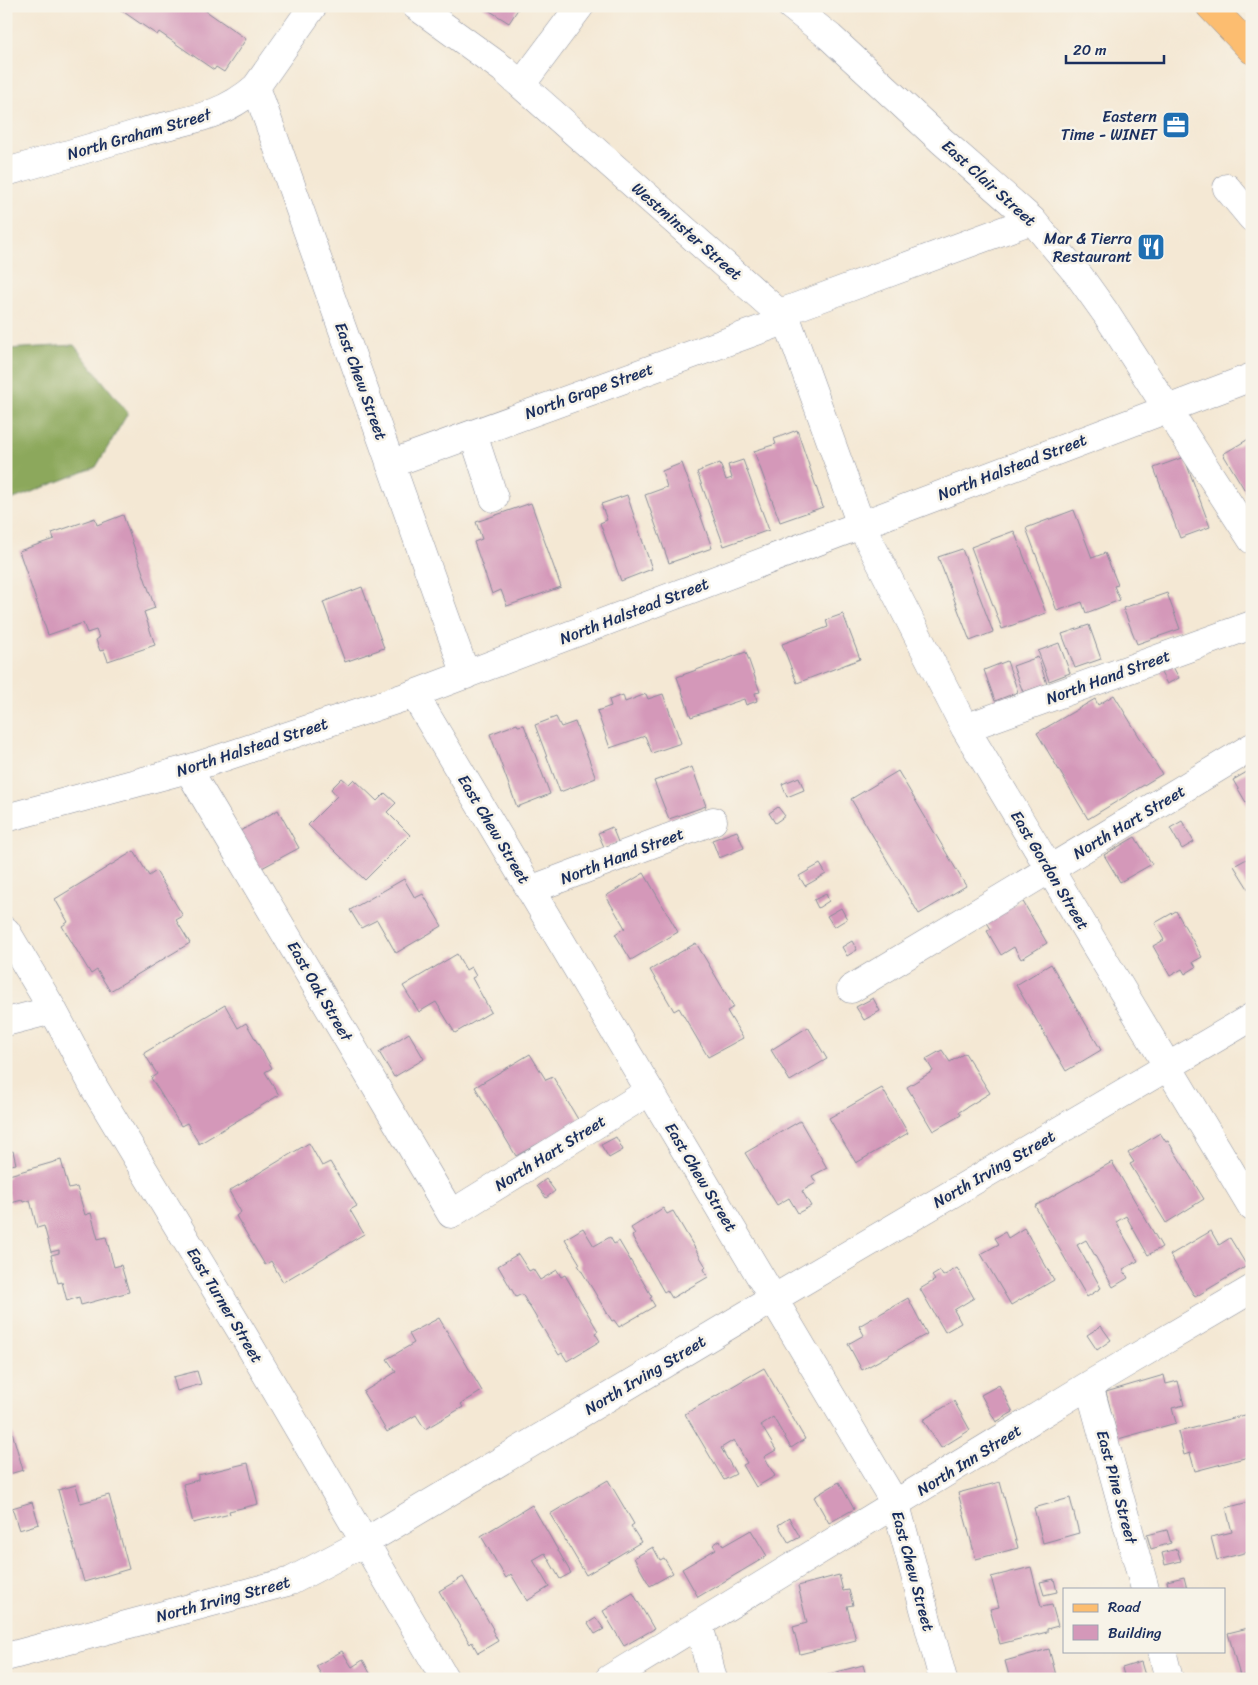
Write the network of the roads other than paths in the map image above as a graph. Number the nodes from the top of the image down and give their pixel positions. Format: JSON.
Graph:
{"nodes":[{"id":1,"x":314,"y":6,"type":"edge"},
{"id":2,"x":416,"y":6,"type":"edge"},
{"id":3,"x":580,"y":6,"type":"edge"},
{"id":4,"x":791,"y":6,"type":"edge"},
{"id":5,"x":1212,"y":7,"type":"edge"},
{"id":6,"x":1252,"y":50,"type":"edge"},
{"id":7,"x":521,"y":84,"type":"junction"},
{"id":8,"x":256,"y":87,"type":"junction"},
{"id":9,"x":6,"y":172,"type":"edge"},
{"id":10,"x":1227,"y":188,"type":"dead end"},
{"id":11,"x":1252,"y":218,"type":"edge"},
{"id":12,"x":1032,"y":220,"type":"junction"},
{"id":13,"x":784,"y":316,"type":"junction"},
{"id":14,"x":1252,"y":377,"type":"edge"},
{"id":15,"x":1168,"y":408,"type":"junction"},
{"id":16,"x":473,"y":434,"type":"junction"},
{"id":17,"x":390,"y":464,"type":"junction"},
{"id":18,"x":494,"y":498,"type":"dead end"},
{"id":19,"x":861,"y":525,"type":"junction"},
{"id":20,"x":1252,"y":540,"type":"edge"},
{"id":21,"x":1252,"y":625,"type":"edge"},
{"id":22,"x":466,"y":675,"type":"junction"},
{"id":23,"x":414,"y":694,"type":"junction"},
{"id":24,"x":965,"y":728,"type":"junction"},
{"id":25,"x":1252,"y":747,"type":"edge"},
{"id":26,"x":188,"y":769,"type":"junction"},
{"id":27,"x":6,"y":818,"type":"edge"},
{"id":28,"x":713,"y":821,"type":"dead end"},
{"id":29,"x":1050,"y":870,"type":"junction"},
{"id":30,"x":530,"y":890,"type":"junction"},
{"id":31,"x":6,"y":931,"type":"edge"},
{"id":32,"x":851,"y":989,"type":"dead end"},
{"id":33,"x":53,"y":1010,"type":"junction"},
{"id":34,"x":1252,"y":1017,"type":"edge"},
{"id":35,"x":6,"y":1022,"type":"edge"},
{"id":36,"x":1168,"y":1067,"type":"junction"},
{"id":37,"x":650,"y":1091,"type":"junction"},
{"id":38,"x":1252,"y":1208,"type":"edge"},
{"id":39,"x":450,"y":1214,"type":"joint"},
{"id":40,"x":1252,"y":1288,"type":"edge"},
{"id":41,"x":773,"y":1299,"type":"junction"},
{"id":42,"x":1089,"y":1386,"type":"junction"},
{"id":43,"x":896,"y":1505,"type":"junction"},
{"id":44,"x":365,"y":1542,"type":"junction"},
{"id":45,"x":1145,"y":1588,"type":"edge"},
{"id":46,"x":699,"y":1625,"type":"junction"},
{"id":47,"x":1162,"y":1652,"type":"edge"},
{"id":48,"x":6,"y":1657,"type":"edge"},
{"id":49,"x":445,"y":1679,"type":"edge"},
{"id":50,"x":609,"y":1679,"type":"edge"},
{"id":51,"x":713,"y":1679,"type":"edge"},
{"id":52,"x":943,"y":1679,"type":"edge"},
{"id":53,"x":1169,"y":1679,"type":"edge"}],
"edges":[{"from":1,"to":8,"type":"street","name":"North Graham Street"},
{"from":2,"to":7,"type":"street","name":"Westminster Street"},
{"from":3,"to":7,"type":"street"},
{"from":4,"to":12,"type":"street","name":"East Clair Street"},
{"from":5,"to":6,"type":"main road"},
{"from":7,"to":13,"type":"street","name":"Westminster Street"},
{"from":8,"to":9,"type":"street","name":"North Graham Street"},
{"from":8,"to":17,"type":"street","name":"East Chew Street"},
{"from":10,"to":11,"type":"street"},
{"from":12,"to":13,"type":"street","name":"North Grape Street"},
{"from":12,"to":15,"type":"street","name":"East Clair Street"},
{"from":13,"to":16,"type":"street","name":"North Grape Street"},
{"from":13,"to":19,"type":"street","name":"Westminster Street"},
{"from":14,"to":15,"type":"street","name":"North Halstead Street"},
{"from":15,"to":19,"type":"street","name":"North Halstead Street"},
{"from":15,"to":20,"type":"street","name":"East Clair Street"},
{"from":16,"to":17,"type":"street","name":"North Grape Street"},
{"from":16,"to":18,"type":"street"},
{"from":17,"to":22,"type":"street","name":"East Chew Street"},
{"from":19,"to":22,"type":"street","name":"North Halstead Street"},
{"from":19,"to":24,"type":"street","name":"East Gordon Street"},
{"from":21,"to":24,"type":"street","name":"North Hand Street"},
{"from":22,"to":23,"type":"street","name":"North Halstead Street"},
{"from":23,"to":26,"type":"street","name":"North Halstead Street"},
{"from":23,"to":30,"type":"street","name":"East Chew Street"},
{"from":24,"to":29,"type":"street","name":"East Gordon Street"},
{"from":25,"to":29,"type":"street","name":"North Hart Street"},
{"from":26,"to":27,"type":"street","name":"North Halstead Street"},
{"from":26,"to":39,"type":"street","name":"East Oak Street"},
{"from":28,"to":30,"type":"street","name":"North Hand Street"},
{"from":29,"to":32,"type":"street","name":"North Hart Street"},
{"from":29,"to":36,"type":"street","name":"East Gordon Street"},
{"from":30,"to":37,"type":"street","name":"East Chew Street"},
{"from":31,"to":33,"type":"street","name":"East Turner Street"},
{"from":33,"to":35,"type":"street"},
{"from":33,"to":44,"type":"street","name":"East Turner Street"},
{"from":34,"to":36,"type":"street","name":"North Irving Street"},
{"from":36,"to":38,"type":"street","name":"East Gordon Street"},
{"from":36,"to":41,"type":"street","name":"North Irving Street"},
{"from":37,"to":39,"type":"street","name":"North Hart Street"},
{"from":37,"to":41,"type":"street","name":"East Chew Street"},
{"from":40,"to":42,"type":"street","name":"North Inn Street"},
{"from":41,"to":43,"type":"street","name":"East Chew Street"},
{"from":41,"to":44,"type":"street","name":"North Irving Street"},
{"from":42,"to":43,"type":"street","name":"North Inn Street"},
{"from":42,"to":45,"type":"street","name":"East Pine Street"},
{"from":43,"to":46,"type":"street","name":"North Inn Street"},
{"from":43,"to":52,"type":"street","name":"East Chew Street"},
{"from":44,"to":48,"type":"street","name":"North Irving Street"},
{"from":44,"to":49,"type":"street","name":"East Turner Street"},
{"from":46,"to":50,"type":"street","name":"North Inn Street"},
{"from":46,"to":51,"type":"street"},
{"from":47,"to":53,"type":"street"}]}
